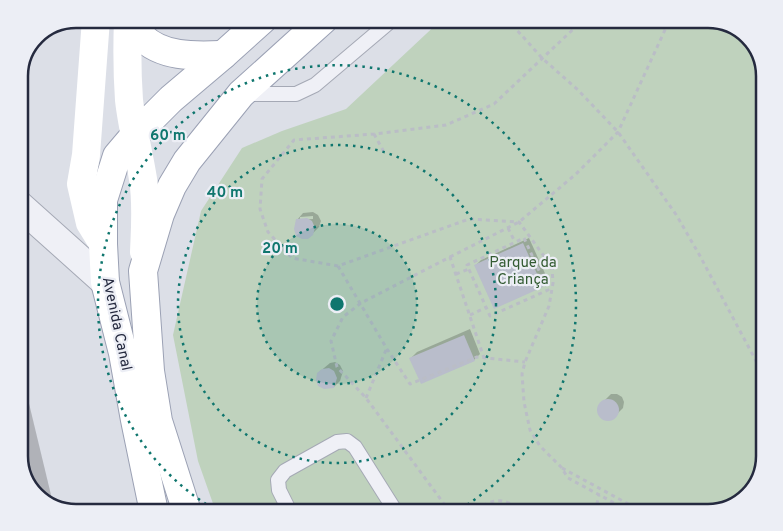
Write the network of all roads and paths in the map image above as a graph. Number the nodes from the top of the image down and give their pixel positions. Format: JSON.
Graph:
{"nodes":[{"id":1,"x":95,"y":28,"type":"edge"},
{"id":2,"x":128,"y":28,"type":"edge"},
{"id":3,"x":135,"y":28,"type":"edge"},
{"id":4,"x":253,"y":28,"type":"edge"},
{"id":5,"x":314,"y":28,"type":"edge"},
{"id":6,"x":382,"y":28,"type":"edge"},
{"id":7,"x":515,"y":28,"type":"edge"},
{"id":8,"x":574,"y":28,"type":"edge"},
{"id":9,"x":666,"y":28,"type":"edge"},
{"id":10,"x":223,"y":55,"type":"junction"},
{"id":11,"x":542,"y":58,"type":"junction"},
{"id":12,"x":241,"y":94,"type":"junction"},
{"id":13,"x":618,"y":132,"type":"junction"},
{"id":14,"x":374,"y":134,"type":"junction"},
{"id":15,"x":134,"y":136,"type":"junction"},
{"id":16,"x":384,"y":152,"type":"dead end"},
{"id":17,"x":28,"y":213,"type":"edge"},
{"id":18,"x":519,"y":222,"type":"junction"},
{"id":19,"x":508,"y":228,"type":"junction"},
{"id":20,"x":515,"y":242,"type":"junction"},
{"id":21,"x":103,"y":244,"type":"junction"},
{"id":22,"x":450,"y":257,"type":"junction"},
{"id":23,"x":338,"y":266,"type":"junction"},
{"id":24,"x":469,"y":269,"type":"junction"},
{"id":25,"x":425,"y":270,"type":"junction"},
{"id":26,"x":143,"y":271,"type":"junction"},
{"id":27,"x":456,"y":274,"type":"junction"},
{"id":28,"x":427,"y":275,"type":"dead end"},
{"id":29,"x":105,"y":282,"type":"junction"},
{"id":30,"x":360,"y":303,"type":"junction"},
{"id":31,"x":487,"y":308,"type":"junction"},
{"id":32,"x":470,"y":315,"type":"junction"},
{"id":33,"x":387,"y":349,"type":"junction"},
{"id":34,"x":484,"y":358,"type":"junction"},
{"id":35,"x":756,"y":361,"type":"edge"},
{"id":36,"x":524,"y":362,"type":"junction"},
{"id":37,"x":366,"y":398,"type":"junction"},
{"id":38,"x":561,"y":468,"type":"junction"},
{"id":39,"x":599,"y":495,"type":"junction"},
{"id":40,"x":152,"y":504,"type":"edge"},
{"id":41,"x":184,"y":504,"type":"edge"},
{"id":42,"x":286,"y":504,"type":"edge"},
{"id":43,"x":391,"y":504,"type":"edge"},
{"id":44,"x":444,"y":504,"type":"edge"},
{"id":45,"x":487,"y":504,"type":"edge"},
{"id":46,"x":511,"y":504,"type":"edge"},
{"id":47,"x":597,"y":504,"type":"edge"},
{"id":48,"x":616,"y":504,"type":"edge"},
{"id":49,"x":628,"y":504,"type":"edge"}],
"edges":[{"from":1,"to":21,"type":"main road"},
{"from":2,"to":15,"type":"main road"},
{"from":3,"to":10,"type":"main road"},
{"from":4,"to":10,"type":"main road","name":"Avenida Canal"},
{"from":5,"to":12,"type":"main road","name":"Avenida Canal"},
{"from":6,"to":12,"type":"lane"},
{"from":7,"to":11,"type":"path"},
{"from":8,"to":11,"type":"path"},
{"from":9,"to":13,"type":"path"},
{"from":10,"to":15,"type":"main road","name":"Avenida Canal"},
{"from":11,"to":13,"type":"path"},
{"from":11,"to":14,"type":"path"},
{"from":12,"to":26,"type":"main road","name":"Avenida Canal"},
{"from":13,"to":18,"type":"path"},
{"from":13,"to":35,"type":"path"},
{"from":14,"to":16,"type":"path"},
{"from":14,"to":23,"type":"path"},
{"from":15,"to":21,"type":"main road","name":"Avenida Canal"},
{"from":15,"to":26,"type":"main road"},
{"from":17,"to":29,"type":"street"},
{"from":18,"to":19,"type":"path"},
{"from":18,"to":23,"type":"path"},
{"from":18,"to":36,"type":"path"},
{"from":19,"to":20,"type":"path"},
{"from":19,"to":22,"type":"path"},
{"from":20,"to":24,"type":"path"},
{"from":20,"to":31,"type":"path"},
{"from":21,"to":29,"type":"main road","name":"Avenida Canal"},
{"from":22,"to":25,"type":"path"},
{"from":22,"to":27,"type":"path"},
{"from":23,"to":30,"type":"path"},
{"from":24,"to":27,"type":"path"},
{"from":24,"to":31,"type":"path"},
{"from":25,"to":28,"type":"path"},
{"from":25,"to":30,"type":"path"},
{"from":26,"to":41,"type":"main road","name":"Avenida Canal"},
{"from":27,"to":32,"type":"path"},
{"from":29,"to":40,"type":"main road","name":"Avenida Canal"},
{"from":30,"to":33,"type":"path"},
{"from":30,"to":37,"type":"path"},
{"from":31,"to":32,"type":"path"},
{"from":32,"to":34,"type":"path"},
{"from":33,"to":34,"type":"path"},
{"from":33,"to":37,"type":"path"},
{"from":34,"to":36,"type":"path"},
{"from":36,"to":38,"type":"path"},
{"from":37,"to":44,"type":"path"},
{"from":38,"to":39,"type":"path"},
{"from":38,"to":49,"type":"path"},
{"from":39,"to":47,"type":"path"},
{"from":39,"to":48,"type":"path"},
{"from":42,"to":43,"type":"lane"},
{"from":45,"to":46,"type":"path"}]}
